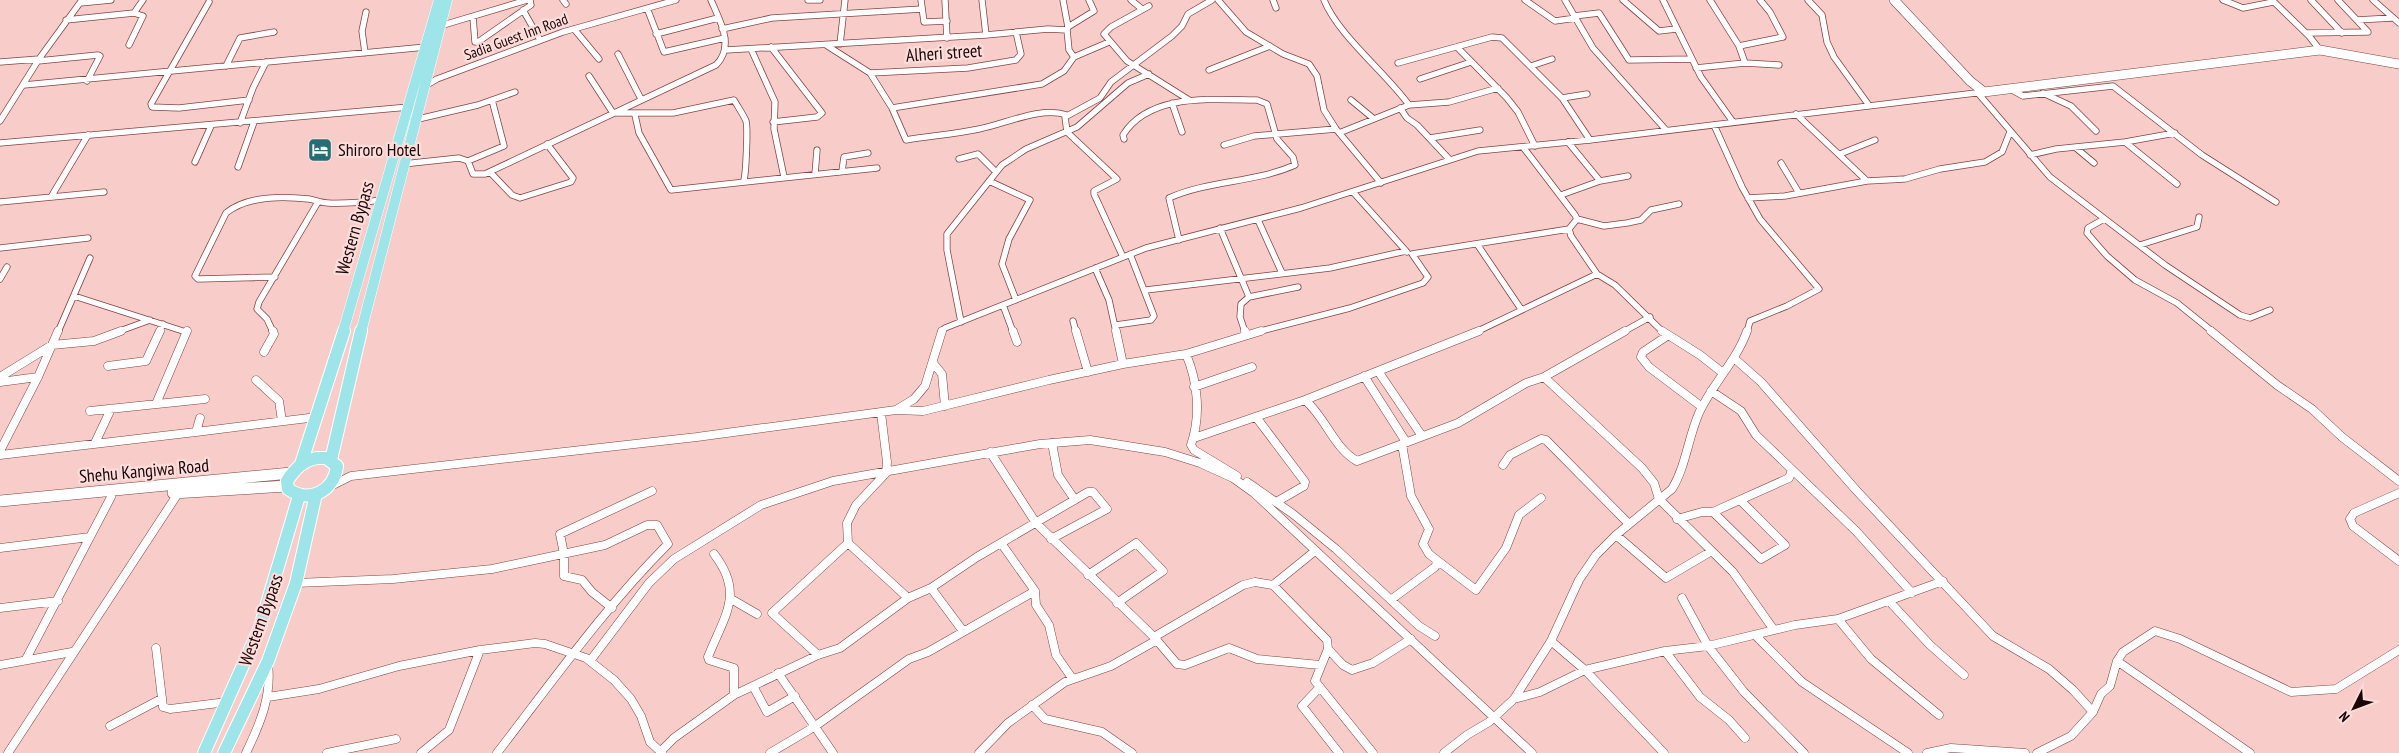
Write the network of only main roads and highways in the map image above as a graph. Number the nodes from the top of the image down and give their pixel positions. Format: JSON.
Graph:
{"nodes":[{"id":1,"x":439,"y":0,"type":"edge"},
{"id":2,"x":447,"y":0,"type":"edge"},
{"id":3,"x":334,"y":463,"type":"junction"},
{"id":4,"x":301,"y":464,"type":"junction"},
{"id":5,"x":322,"y":490,"type":"junction"},
{"id":6,"x":299,"y":496,"type":"junction"},
{"id":7,"x":204,"y":753,"type":"edge"},
{"id":8,"x":224,"y":753,"type":"edge"}],
"edges":[{"from":1,"to":4,"type":"main road","name":"Western Bypass"},
{"from":2,"to":3,"type":"main road","name":"Western Bypass"},
{"from":3,"to":4,"type":"main road"},
{"from":3,"to":5,"type":"main road"},
{"from":4,"to":6,"type":"main road"},
{"from":5,"to":6,"type":"main road"},
{"from":5,"to":8,"type":"main road","name":"Western Bypass"},
{"from":6,"to":7,"type":"main road","name":"Western Bypass"}]}
